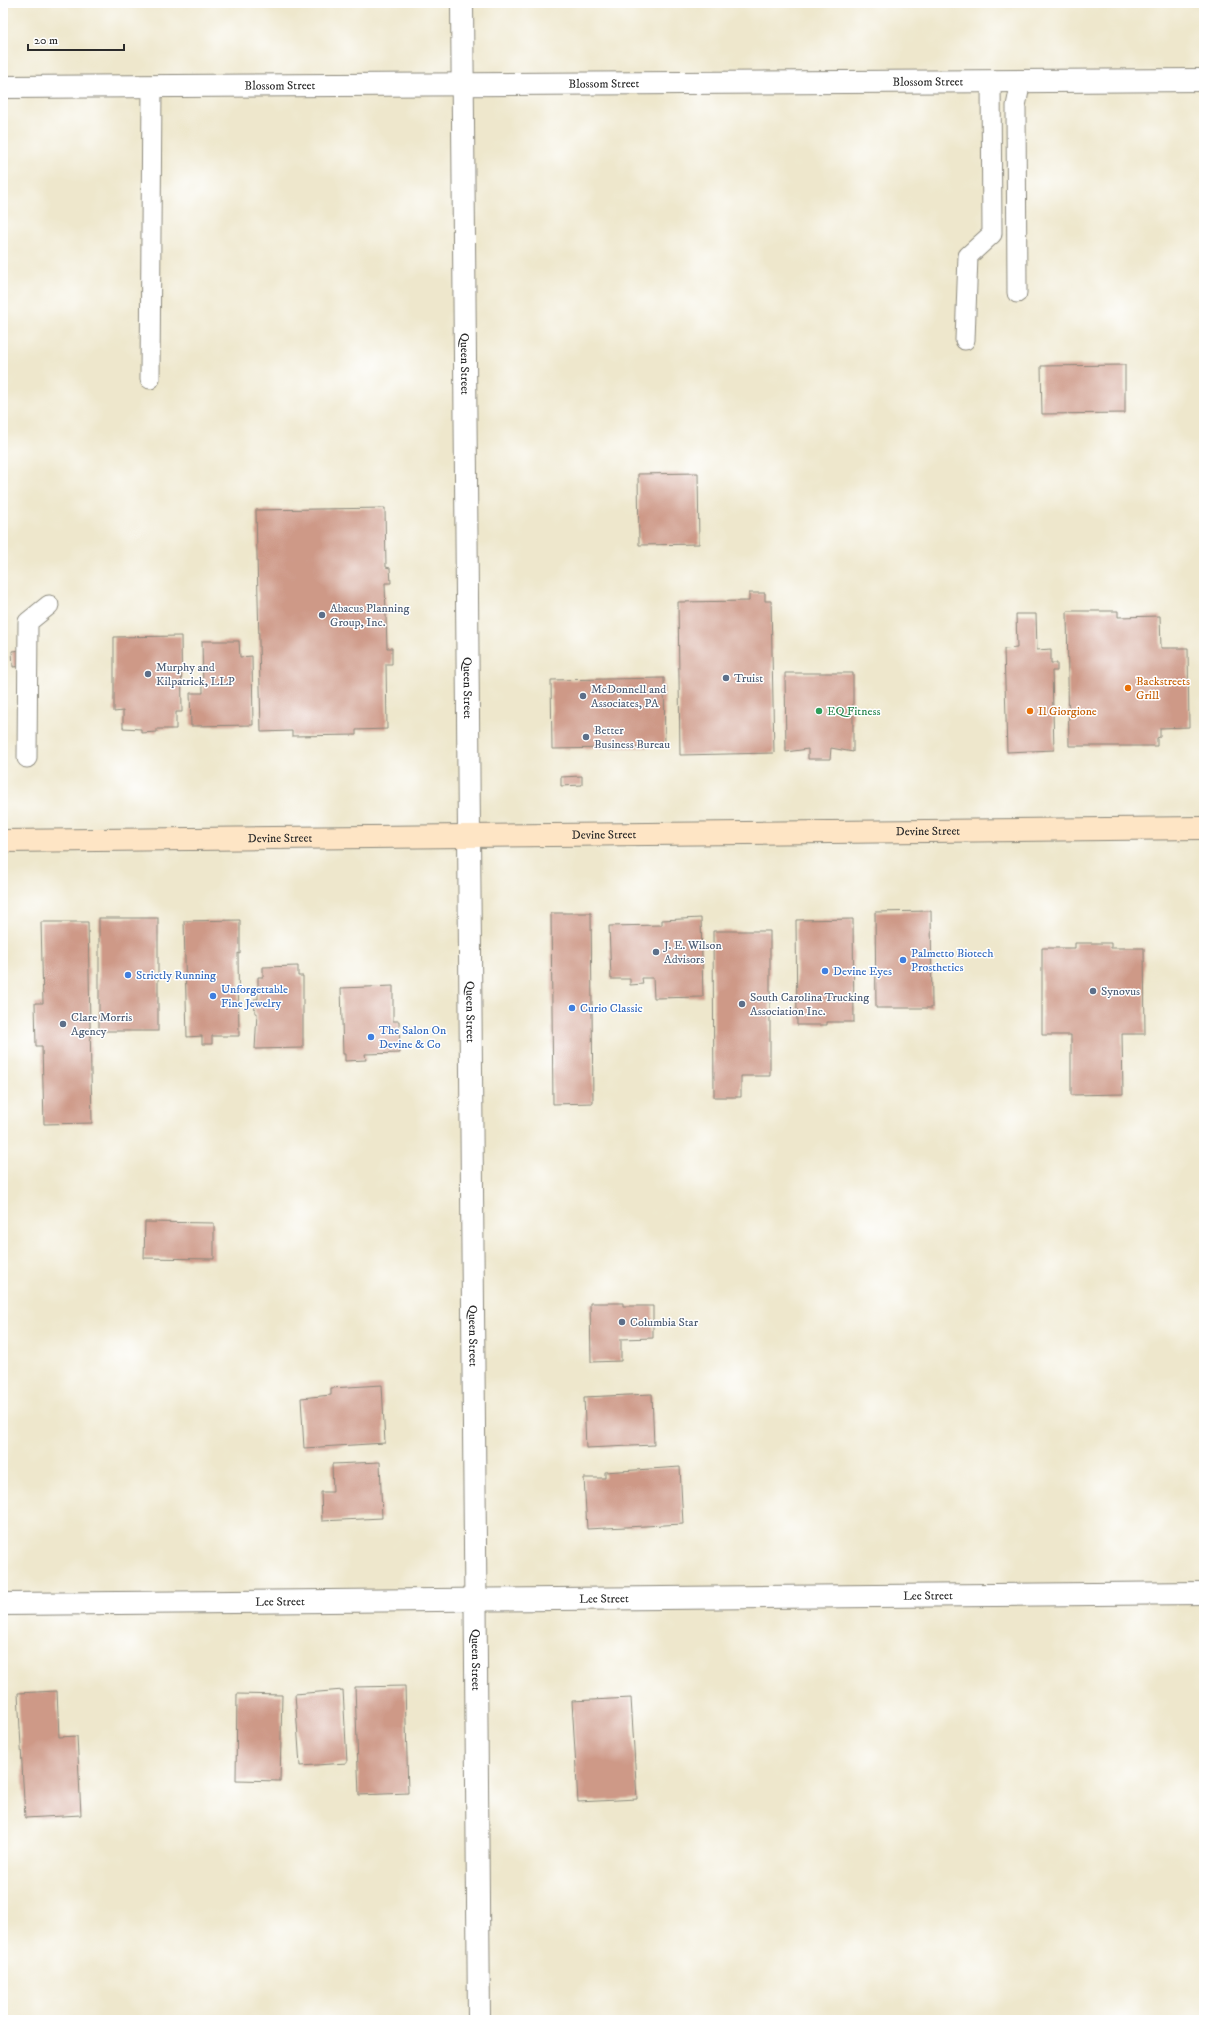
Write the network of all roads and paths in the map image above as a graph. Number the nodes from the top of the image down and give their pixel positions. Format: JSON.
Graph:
{"nodes":[{"id":1,"x":462,"y":3,"type":"edge"},
{"id":2,"x":1204,"y":80,"type":"edge"},
{"id":3,"x":991,"y":81,"type":"junction"},
{"id":4,"x":1021,"y":81,"type":"junction"},
{"id":5,"x":463,"y":84,"type":"junction"},
{"id":6,"x":152,"y":86,"type":"junction"},
{"id":7,"x":3,"y":87,"type":"edge"},
{"id":8,"x":1017,"y":293,"type":"dead end"},
{"id":9,"x":965,"y":340,"type":"dead end"},
{"id":10,"x":150,"y":379,"type":"dead end"},
{"id":11,"x":49,"y":606,"type":"dead end"},
{"id":12,"x":27,"y":758,"type":"dead end"},
{"id":13,"x":1204,"y":828,"type":"edge"},
{"id":14,"x":469,"y":836,"type":"junction"},
{"id":15,"x":3,"y":841,"type":"edge"},
{"id":16,"x":1204,"y":1593,"type":"edge"},
{"id":17,"x":476,"y":1600,"type":"junction"},
{"id":18,"x":3,"y":1604,"type":"edge"},
{"id":19,"x":479,"y":2020,"type":"edge"}],
"edges":[{"from":1,"to":5,"type":"street","name":"Queen Street"},
{"from":2,"to":4,"type":"street","name":"Blossom Street"},
{"from":3,"to":4,"type":"street","name":"Blossom Street"},
{"from":3,"to":5,"type":"street","name":"Blossom Street"},
{"from":3,"to":9,"type":"lane"},
{"from":4,"to":8,"type":"lane"},
{"from":5,"to":6,"type":"street","name":"Blossom Street"},
{"from":5,"to":14,"type":"street","name":"Queen Street"},
{"from":6,"to":7,"type":"street","name":"Blossom Street"},
{"from":6,"to":10,"type":"lane"},
{"from":11,"to":12,"type":"lane"},
{"from":13,"to":14,"type":"main road","name":"Devine Street"},
{"from":14,"to":15,"type":"main road","name":"Devine Street"},
{"from":14,"to":17,"type":"street","name":"Queen Street"},
{"from":16,"to":17,"type":"street","name":"Lee Street"},
{"from":17,"to":18,"type":"street","name":"Lee Street"},
{"from":17,"to":19,"type":"street","name":"Queen Street"}]}
